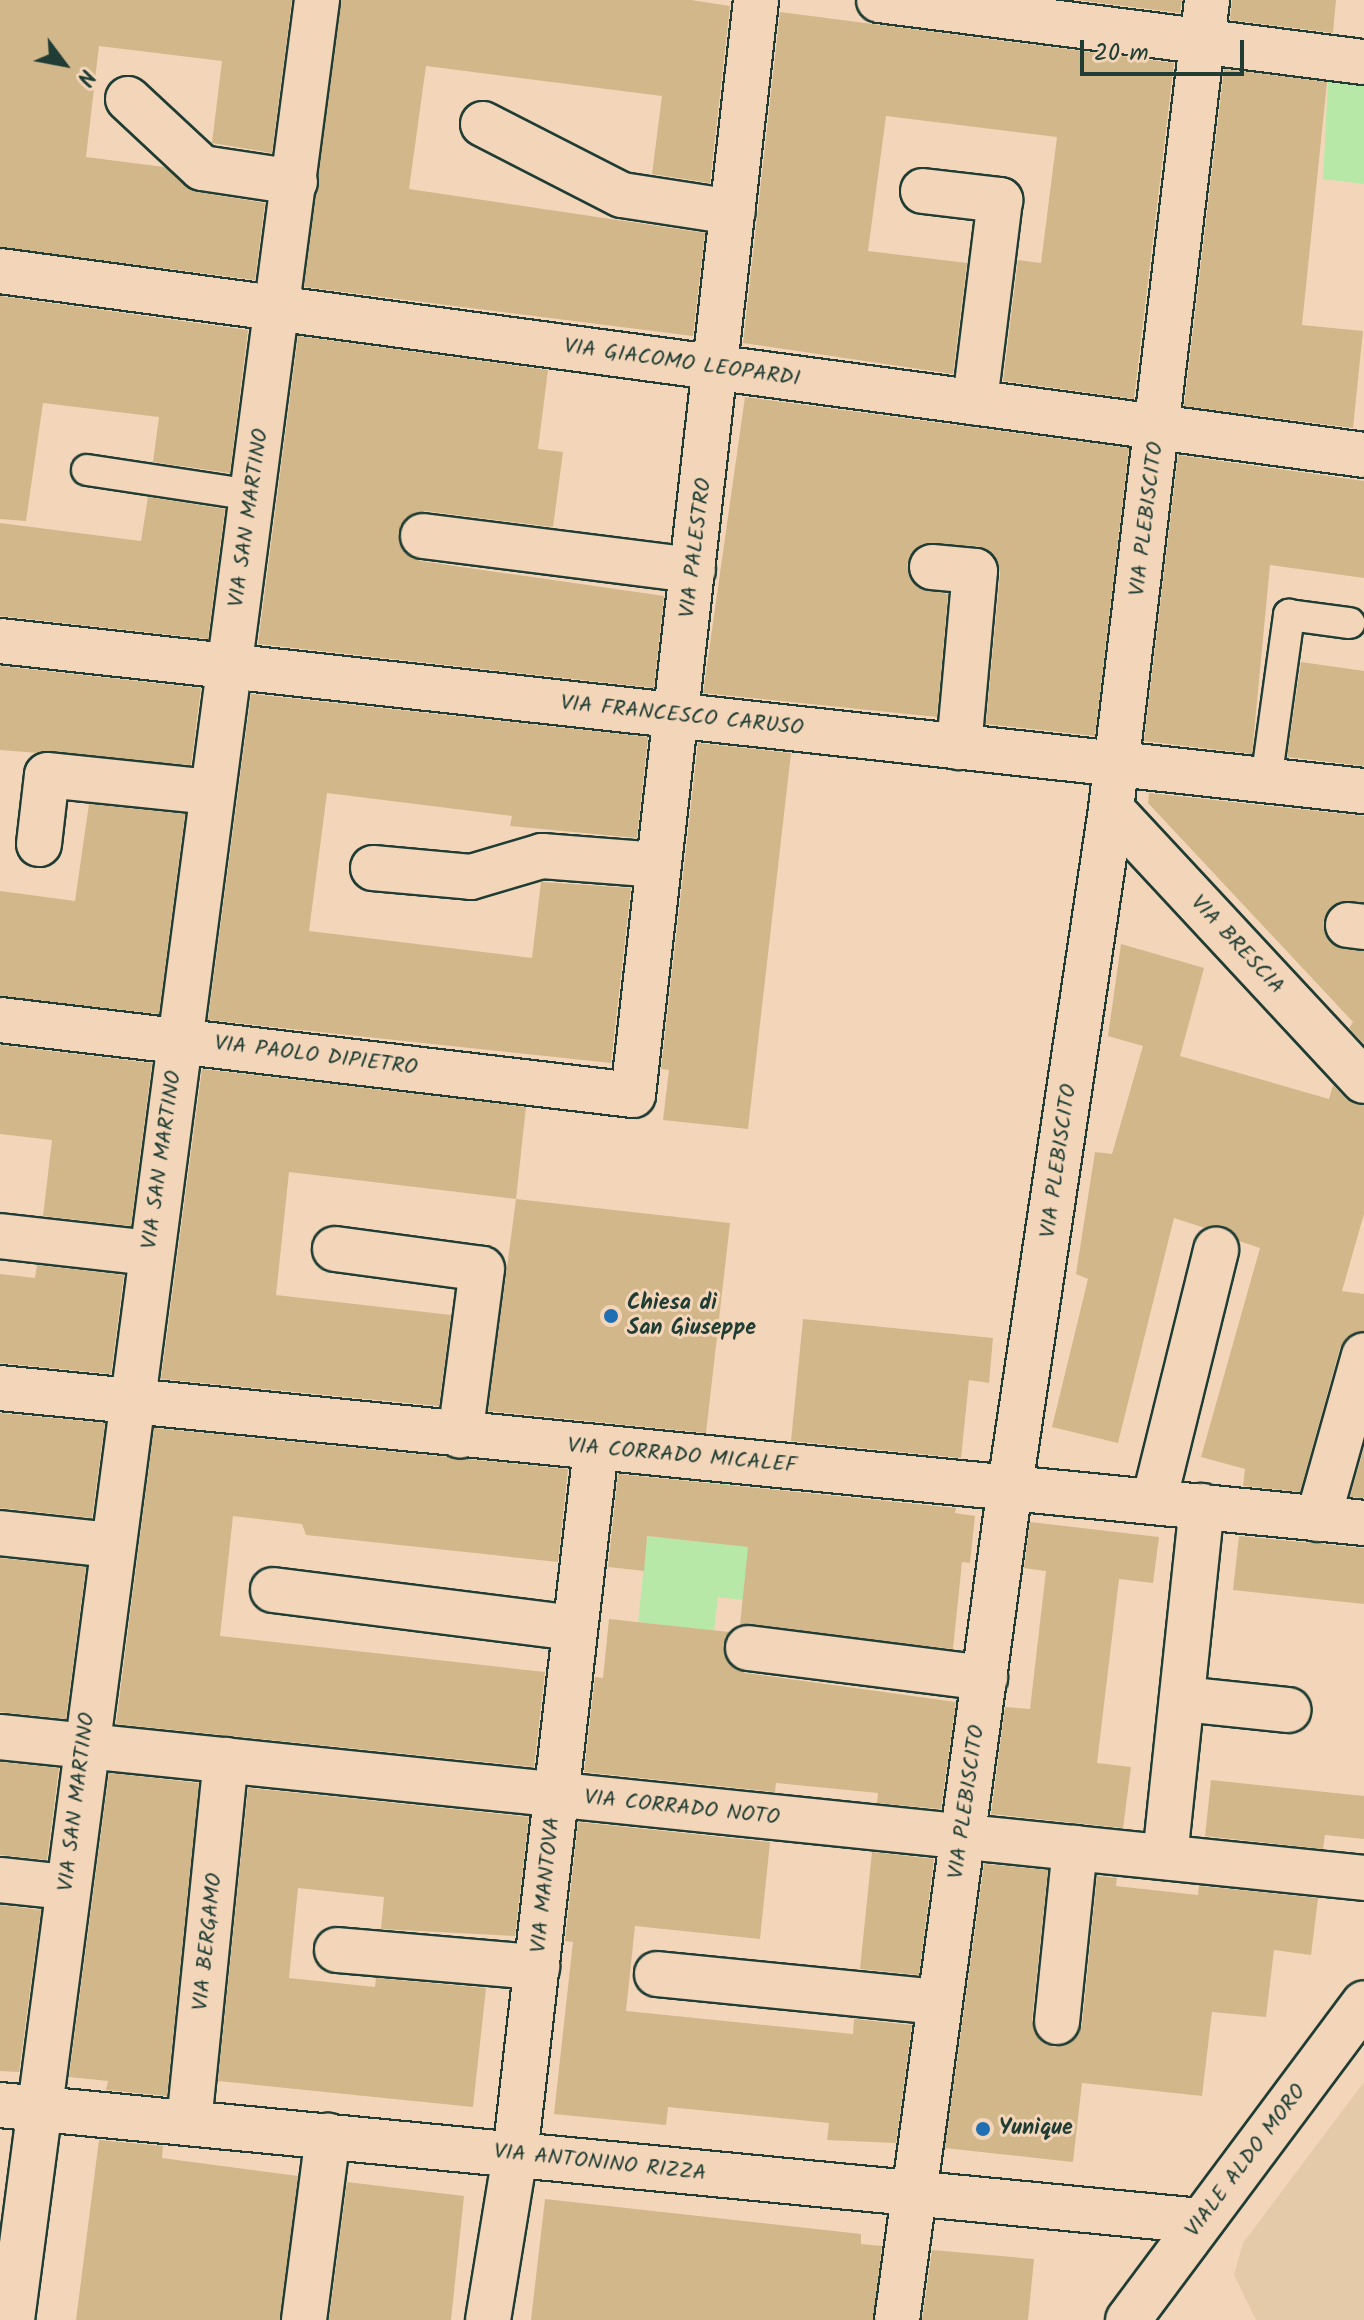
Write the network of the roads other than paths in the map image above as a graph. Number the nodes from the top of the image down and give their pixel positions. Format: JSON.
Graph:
{"nodes":[{"id":1,"x":317,"y":0,"type":"edge"},
{"id":2,"x":756,"y":0,"type":"edge"},
{"id":3,"x":901,"y":1,"type":"edge"},
{"id":4,"x":1205,"y":20,"type":"edge"},
{"id":5,"x":1364,"y":62,"type":"edge"},
{"id":6,"x":128,"y":99,"type":"dead end"},
{"id":7,"x":483,"y":124,"type":"dead end"},
{"id":8,"x":295,"y":182,"type":"junction"},
{"id":9,"x":923,"y":191,"type":"dead end"},
{"id":10,"x":733,"y":212,"type":"junction"},
{"id":11,"x":0,"y":271,"type":"edge"},
{"id":12,"x":278,"y":309,"type":"junction"},
{"id":13,"x":717,"y":367,"type":"junction"},
{"id":14,"x":975,"y":402,"type":"junction"},
{"id":15,"x":1159,"y":427,"type":"junction"},
{"id":16,"x":1364,"y":455,"type":"edge"},
{"id":17,"x":87,"y":470,"type":"dead end"},
{"id":18,"x":252,"y":495,"type":"junction"},
{"id":19,"x":423,"y":536,"type":"dead end"},
{"id":20,"x":932,"y":567,"type":"dead end"},
{"id":21,"x":693,"y":570,"type":"junction"},
{"id":22,"x":1349,"y":623,"type":"dead end"},
{"id":23,"x":0,"y":641,"type":"edge"},
{"id":24,"x":228,"y":666,"type":"junction"},
{"id":25,"x":676,"y":716,"type":"junction"},
{"id":26,"x":959,"y":747,"type":"junction"},
{"id":27,"x":1116,"y":764,"type":"junction"},
{"id":28,"x":1266,"y":781,"type":"junction"},
{"id":29,"x":1364,"y":791,"type":"edge"},
{"id":30,"x":212,"y":792,"type":"junction"},
{"id":31,"x":1111,"y":809,"type":"junction"},
{"id":32,"x":39,"y":844,"type":"dead end"},
{"id":33,"x":659,"y":865,"type":"junction"},
{"id":34,"x":373,"y":868,"type":"dead end"},
{"id":35,"x":0,"y":1020,"type":"edge"},
{"id":36,"x":178,"y":1039,"type":"junction"},
{"id":37,"x":1364,"y":1081,"type":"edge"},
{"id":38,"x":633,"y":1095,"type":"joint"},
{"id":39,"x":0,"y":1236,"type":"edge"},
{"id":40,"x":335,"y":1249,"type":"dead end"},
{"id":41,"x":1216,"y":1250,"type":"dead end"},
{"id":42,"x":149,"y":1253,"type":"junction"},
{"id":43,"x":1364,"y":1355,"type":"edge"},
{"id":44,"x":0,"y":1388,"type":"edge"},
{"id":45,"x":130,"y":1400,"type":"junction"},
{"id":46,"x":460,"y":1436,"type":"junction"},
{"id":47,"x":596,"y":1448,"type":"junction"},
{"id":48,"x":1010,"y":1486,"type":"junction"},
{"id":49,"x":1154,"y":1501,"type":"junction"},
{"id":50,"x":1202,"y":1506,"type":"junction"},
{"id":51,"x":1318,"y":1519,"type":"junction"},
{"id":52,"x":1364,"y":1523,"type":"edge"},
{"id":53,"x":0,"y":1533,"type":"edge"},
{"id":54,"x":111,"y":1545,"type":"junction"},
{"id":55,"x":273,"y":1590,"type":"dead end"},
{"id":56,"x":575,"y":1628,"type":"junction"},
{"id":57,"x":748,"y":1648,"type":"dead end"},
{"id":58,"x":985,"y":1678,"type":"junction"},
{"id":59,"x":1182,"y":1699,"type":"junction"},
{"id":60,"x":1288,"y":1710,"type":"dead end"},
{"id":61,"x":0,"y":1737,"type":"edge"},
{"id":62,"x":84,"y":1745,"type":"junction"},
{"id":63,"x":226,"y":1760,"type":"junction"},
{"id":64,"x":556,"y":1795,"type":"junction"},
{"id":65,"x":962,"y":1837,"type":"junction"},
{"id":66,"x":1075,"y":1848,"type":"junction"},
{"id":67,"x":1165,"y":1857,"type":"junction"},
{"id":68,"x":1364,"y":1878,"type":"edge"},
{"id":69,"x":0,"y":1880,"type":"edge"},
{"id":70,"x":65,"y":1887,"type":"junction"},
{"id":71,"x":337,"y":1950,"type":"dead end"},
{"id":72,"x":537,"y":1967,"type":"junction"},
{"id":73,"x":657,"y":1974,"type":"dead end"},
{"id":74,"x":938,"y":2002,"type":"junction"},
{"id":75,"x":1364,"y":2003,"type":"edge"},
{"id":76,"x":1057,"y":2022,"type":"dead end"},
{"id":77,"x":0,"y":2105,"type":"edge"},
{"id":78,"x":42,"y":2110,"type":"junction"},
{"id":79,"x":189,"y":2123,"type":"junction"},
{"id":80,"x":328,"y":2136,"type":"junction"},
{"id":81,"x":515,"y":2155,"type":"junction"},
{"id":82,"x":912,"y":2193,"type":"junction"},
{"id":83,"x":1200,"y":2221,"type":"junction"},
{"id":84,"x":12,"y":2320,"type":"edge"},
{"id":85,"x":304,"y":2320,"type":"edge"},
{"id":86,"x":488,"y":2320,"type":"edge"},
{"id":87,"x":897,"y":2320,"type":"edge"},
{"id":88,"x":1128,"y":2320,"type":"edge"}],
"edges":[{"from":1,"to":8,"type":"street","name":"VIA SAN MARTINO"},
{"from":2,"to":10,"type":"street","name":"VIA PALESTRO"},
{"from":3,"to":4,"type":"street"},
{"from":4,"to":5,"type":"street"},
{"from":4,"to":15,"type":"street","name":"VIA PLEBISCITO"},
{"from":6,"to":8,"type":"street"},
{"from":7,"to":10,"type":"street"},
{"from":8,"to":12,"type":"street","name":"VIA SAN MARTINO"},
{"from":9,"to":14,"type":"street"},
{"from":10,"to":13,"type":"street","name":"VIA PALESTRO"},
{"from":11,"to":12,"type":"street","name":"VIA GIACOMO LEOPARDI"},
{"from":12,"to":13,"type":"street","name":"VIA GIACOMO LEOPARDI"},
{"from":12,"to":18,"type":"street","name":"VIA SAN MARTINO"},
{"from":13,"to":14,"type":"street","name":"VIA GIACOMO LEOPARDI"},
{"from":13,"to":21,"type":"street","name":"VIA PALESTRO"},
{"from":14,"to":15,"type":"street","name":"VIA GIACOMO LEOPARDI"},
{"from":15,"to":16,"type":"street","name":"VIA GIACOMO LEOPARDI"},
{"from":15,"to":27,"type":"street","name":"VIA PLEBISCITO"},
{"from":17,"to":18,"type":"lane"},
{"from":18,"to":24,"type":"street","name":"VIA SAN MARTINO"},
{"from":19,"to":21,"type":"street"},
{"from":20,"to":26,"type":"street"},
{"from":21,"to":25,"type":"street","name":"VIA PALESTRO"},
{"from":22,"to":28,"type":"lane"},
{"from":23,"to":24,"type":"street","name":"VIA FRANCESCO CARUSO"},
{"from":24,"to":25,"type":"street","name":"VIA FRANCESCO CARUSO"},
{"from":24,"to":30,"type":"street","name":"VIA SAN MARTINO"},
{"from":25,"to":26,"type":"street","name":"VIA FRANCESCO CARUSO"},
{"from":25,"to":33,"type":"street","name":"VIA PALESTRO"},
{"from":26,"to":27,"type":"street","name":"VIA FRANCESCO CARUSO"},
{"from":27,"to":28,"type":"street","name":"VIA FRANCESCO CARUSO"},
{"from":27,"to":31,"type":"street","name":"VIA PLEBISCITO"},
{"from":28,"to":29,"type":"street","name":"VIA FRANCESCO CARUSO"},
{"from":30,"to":32,"type":"street"},
{"from":30,"to":36,"type":"street","name":"VIA SAN MARTINO"},
{"from":31,"to":37,"type":"street","name":"VIA BRESCIA"},
{"from":31,"to":48,"type":"street","name":"VIA PLEBISCITO"},
{"from":33,"to":34,"type":"street"},
{"from":33,"to":38,"type":"street","name":"VIA PALESTRO"},
{"from":35,"to":36,"type":"street","name":"VIA PAOLO DIPIETRO"},
{"from":36,"to":38,"type":"street","name":"VIA PAOLO DIPIETRO"},
{"from":36,"to":42,"type":"street","name":"VIA SAN MARTINO"},
{"from":39,"to":42,"type":"street"},
{"from":40,"to":46,"type":"street"},
{"from":41,"to":49,"type":"street"},
{"from":42,"to":45,"type":"street","name":"VIA SAN MARTINO"},
{"from":43,"to":51,"type":"street"},
{"from":44,"to":45,"type":"street","name":"VIA CORRADO MICALEF"},
{"from":45,"to":46,"type":"street","name":"VIA CORRADO MICALEF"},
{"from":45,"to":54,"type":"street","name":"VIA SAN MARTINO"},
{"from":46,"to":47,"type":"street","name":"VIA CORRADO MICALEF"},
{"from":47,"to":48,"type":"street","name":"VIA CORRADO MICALEF"},
{"from":47,"to":56,"type":"street","name":"VIA MANTOVA"},
{"from":48,"to":49,"type":"street","name":"VIA CORRADO MICALEF"},
{"from":48,"to":58,"type":"street","name":"VIA PLEBISCITO"},
{"from":49,"to":50,"type":"street","name":"VIA CORRADO MICALEF"},
{"from":50,"to":51,"type":"street","name":"VIA CORRADO MICALEF"},
{"from":50,"to":59,"type":"street"},
{"from":51,"to":52,"type":"street","name":"VIA CORRADO MICALEF"},
{"from":53,"to":54,"type":"street"},
{"from":54,"to":62,"type":"street","name":"VIA SAN MARTINO"},
{"from":55,"to":56,"type":"street"},
{"from":56,"to":64,"type":"street","name":"VIA MANTOVA"},
{"from":57,"to":58,"type":"street"},
{"from":58,"to":65,"type":"street","name":"VIA PLEBISCITO"},
{"from":59,"to":60,"type":"street"},
{"from":59,"to":67,"type":"street"},
{"from":61,"to":62,"type":"street","name":"VIA CORRADO NOTO"},
{"from":62,"to":63,"type":"street","name":"VIA CORRADO NOTO"},
{"from":62,"to":70,"type":"street","name":"VIA SAN MARTINO"},
{"from":63,"to":64,"type":"street","name":"VIA CORRADO NOTO"},
{"from":63,"to":79,"type":"street","name":"VIA BERGAMO"},
{"from":64,"to":65,"type":"street","name":"VIA CORRADO NOTO"},
{"from":64,"to":72,"type":"street","name":"VIA MANTOVA"},
{"from":65,"to":66,"type":"street","name":"VIA CORRADO NOTO"},
{"from":65,"to":74,"type":"street","name":"VIA PLEBISCITO"},
{"from":66,"to":67,"type":"street","name":"VIA CORRADO NOTO"},
{"from":66,"to":76,"type":"street"},
{"from":67,"to":68,"type":"street","name":"VIA CORRADO NOTO"},
{"from":69,"to":70,"type":"street"},
{"from":70,"to":78,"type":"street","name":"VIA SAN MARTINO"},
{"from":71,"to":72,"type":"street"},
{"from":72,"to":81,"type":"street","name":"VIA MANTOVA"},
{"from":73,"to":74,"type":"street"},
{"from":74,"to":82,"type":"street","name":"VIA PLEBISCITO"},
{"from":75,"to":83,"type":"street","name":"VIALE ALDO MORO"},
{"from":77,"to":78,"type":"street","name":"VIA ANTONINO RIZZA"},
{"from":78,"to":79,"type":"street","name":"VIA ANTONINO RIZZA"},
{"from":78,"to":84,"type":"street","name":"VIA SAN MARTINO"},
{"from":79,"to":80,"type":"street","name":"VIA ANTONINO RIZZA"},
{"from":80,"to":81,"type":"street","name":"VIA ANTONINO RIZZA"},
{"from":80,"to":85,"type":"street"},
{"from":81,"to":82,"type":"street","name":"VIA ANTONINO RIZZA"},
{"from":81,"to":86,"type":"street","name":"VIA MANTOVA"},
{"from":82,"to":83,"type":"street","name":"VIA ANTONINO RIZZA"},
{"from":82,"to":87,"type":"street","name":"VIA PLEBISCITO"},
{"from":83,"to":88,"type":"street","name":"VIALE ALDO MORO"}]}
